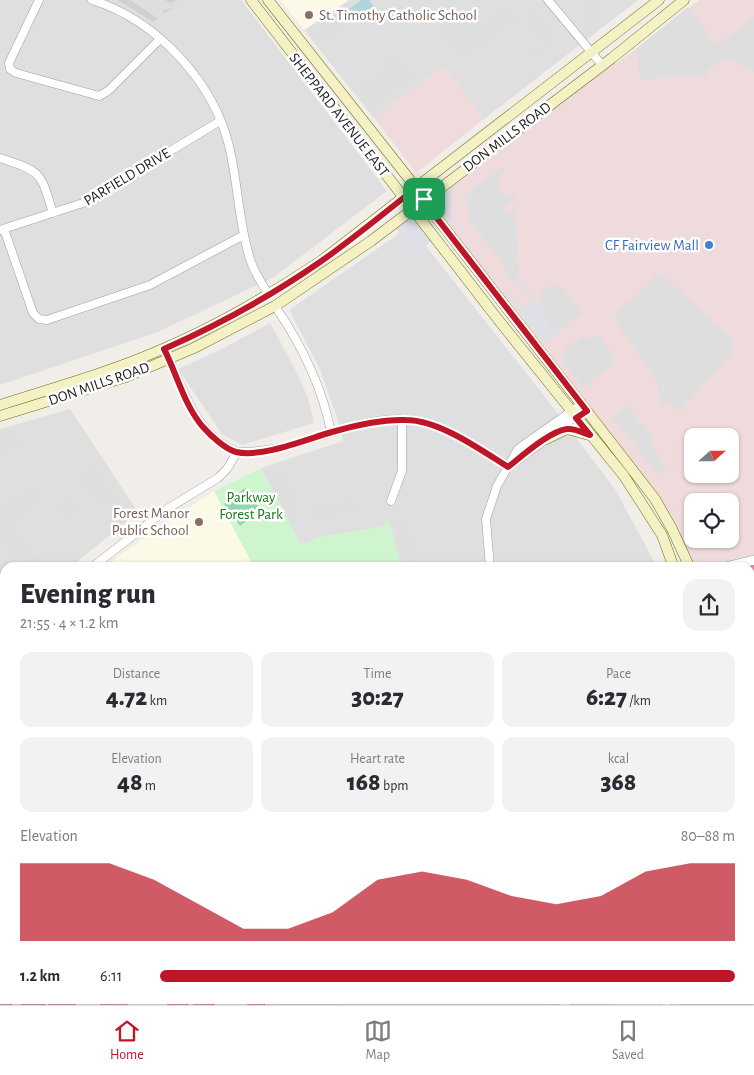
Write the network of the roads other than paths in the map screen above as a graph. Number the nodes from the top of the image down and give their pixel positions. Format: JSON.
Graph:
{"nodes":[{"id":1,"x":39,"y":0,"type":"edge"},
{"id":2,"x":92,"y":0,"type":"edge"},
{"id":3,"x":251,"y":0,"type":"edge"},
{"id":4,"x":268,"y":0,"type":"edge"},
{"id":5,"x":548,"y":0,"type":"edge"},
{"id":6,"x":659,"y":0,"type":"edge"},
{"id":7,"x":684,"y":0,"type":"edge"},
{"id":8,"x":160,"y":39,"type":"junction"},
{"id":9,"x":591,"y":54,"type":"junction"},
{"id":10,"x":602,"y":65,"type":"junction"},
{"id":11,"x":220,"y":121,"type":"junction"},
{"id":12,"x":0,"y":158,"type":"edge"},
{"id":13,"x":416,"y":188,"type":"junction"},
{"id":14,"x":404,"y":198,"type":"junction"},
{"id":15,"x":424,"y":199,"type":"junction"},
{"id":16,"x":412,"y":209,"type":"junction"},
{"id":17,"x":53,"y":213,"type":"junction"},
{"id":18,"x":2,"y":229,"type":"edge"},
{"id":19,"x":244,"y":236,"type":"junction"},
{"id":20,"x":269,"y":295,"type":"junction"},
{"id":21,"x":275,"y":306,"type":"junction"},
{"id":22,"x":164,"y":349,"type":"junction"},
{"id":23,"x":169,"y":359,"type":"junction"},
{"id":24,"x":0,"y":405,"type":"edge"},
{"id":25,"x":585,"y":408,"type":"junction"},
{"id":26,"x":573,"y":414,"type":"junction"},
{"id":27,"x":0,"y":416,"type":"edge"},
{"id":28,"x":402,"y":420,"type":"junction"},
{"id":29,"x":331,"y":432,"type":"junction"},
{"id":30,"x":590,"y":435,"type":"junction"},
{"id":31,"x":546,"y":439,"type":"junction"},
{"id":32,"x":237,"y":452,"type":"junction"},
{"id":33,"x":508,"y":467,"type":"junction"},
{"id":34,"x":390,"y":501,"type":"dead end"},
{"id":35,"x":99,"y":562,"type":"edge"},
{"id":36,"x":490,"y":562,"type":"edge"},
{"id":37,"x":672,"y":562,"type":"edge"},
{"id":38,"x":687,"y":562,"type":"edge"}],
"edges":[{"from":1,"to":8,"type":"street"},
{"from":2,"to":8,"type":"street"},
{"from":3,"to":14,"type":"main road","name":"SHEPPARD AVENUE EAST"},
{"from":4,"to":13,"type":"main road","name":"SHEPPARD AVENUE EAST"},
{"from":5,"to":9,"type":"street"},
{"from":6,"to":9,"type":"main road","name":"DON MILLS ROAD"},
{"from":7,"to":10,"type":"main road","name":"DON MILLS ROAD"},
{"from":8,"to":11,"type":"street"},
{"from":9,"to":10,"type":"street"},
{"from":9,"to":13,"type":"main road","name":"DON MILLS ROAD"},
{"from":10,"to":15,"type":"main road","name":"DON MILLS ROAD"},
{"from":11,"to":17,"type":"street","name":"PARFIELD DRIVE"},
{"from":11,"to":19,"type":"street"},
{"from":12,"to":17,"type":"street"},
{"from":13,"to":14,"type":"main road","name":"DON MILLS ROAD"},
{"from":13,"to":15,"type":"main road","name":"SHEPPARD AVENUE EAST"},
{"from":14,"to":16,"type":"main road","name":"SHEPPARD AVENUE EAST"},
{"from":14,"to":20,"type":"main road","name":"DON MILLS ROAD"},
{"from":15,"to":16,"type":"main road","name":"DON MILLS ROAD"},
{"from":15,"to":25,"type":"main road","name":"SHEPPARD AVENUE EAST"},
{"from":16,"to":21,"type":"main road","name":"DON MILLS ROAD"},
{"from":16,"to":26,"type":"main road","name":"SHEPPARD AVENUE EAST"},
{"from":17,"to":18,"type":"street","name":"PARFIELD DRIVE"},
{"from":18,"to":19,"type":"street"},
{"from":19,"to":20,"type":"street"},
{"from":20,"to":22,"type":"main road","name":"DON MILLS ROAD"},
{"from":21,"to":23,"type":"main road","name":"DON MILLS ROAD"},
{"from":21,"to":29,"type":"street"},
{"from":22,"to":23,"type":"street"},
{"from":22,"to":24,"type":"main road","name":"DON MILLS ROAD"},
{"from":23,"to":27,"type":"main road","name":"DON MILLS ROAD"},
{"from":23,"to":32,"type":"street"},
{"from":25,"to":26,"type":"street"},
{"from":25,"to":38,"type":"main road","name":"SHEPPARD AVENUE EAST"},
{"from":26,"to":30,"type":"main road","name":"SHEPPARD AVENUE EAST"},
{"from":26,"to":31,"type":"street"},
{"from":26,"to":33,"type":"street"},
{"from":28,"to":29,"type":"street"},
{"from":28,"to":33,"type":"street"},
{"from":28,"to":34,"type":"street"},
{"from":29,"to":32,"type":"street"},
{"from":30,"to":31,"type":"main road"},
{"from":30,"to":37,"type":"main road","name":"SHEPPARD AVENUE EAST"},
{"from":31,"to":33,"type":"street"},
{"from":32,"to":35,"type":"street"},
{"from":33,"to":36,"type":"street"}]}
